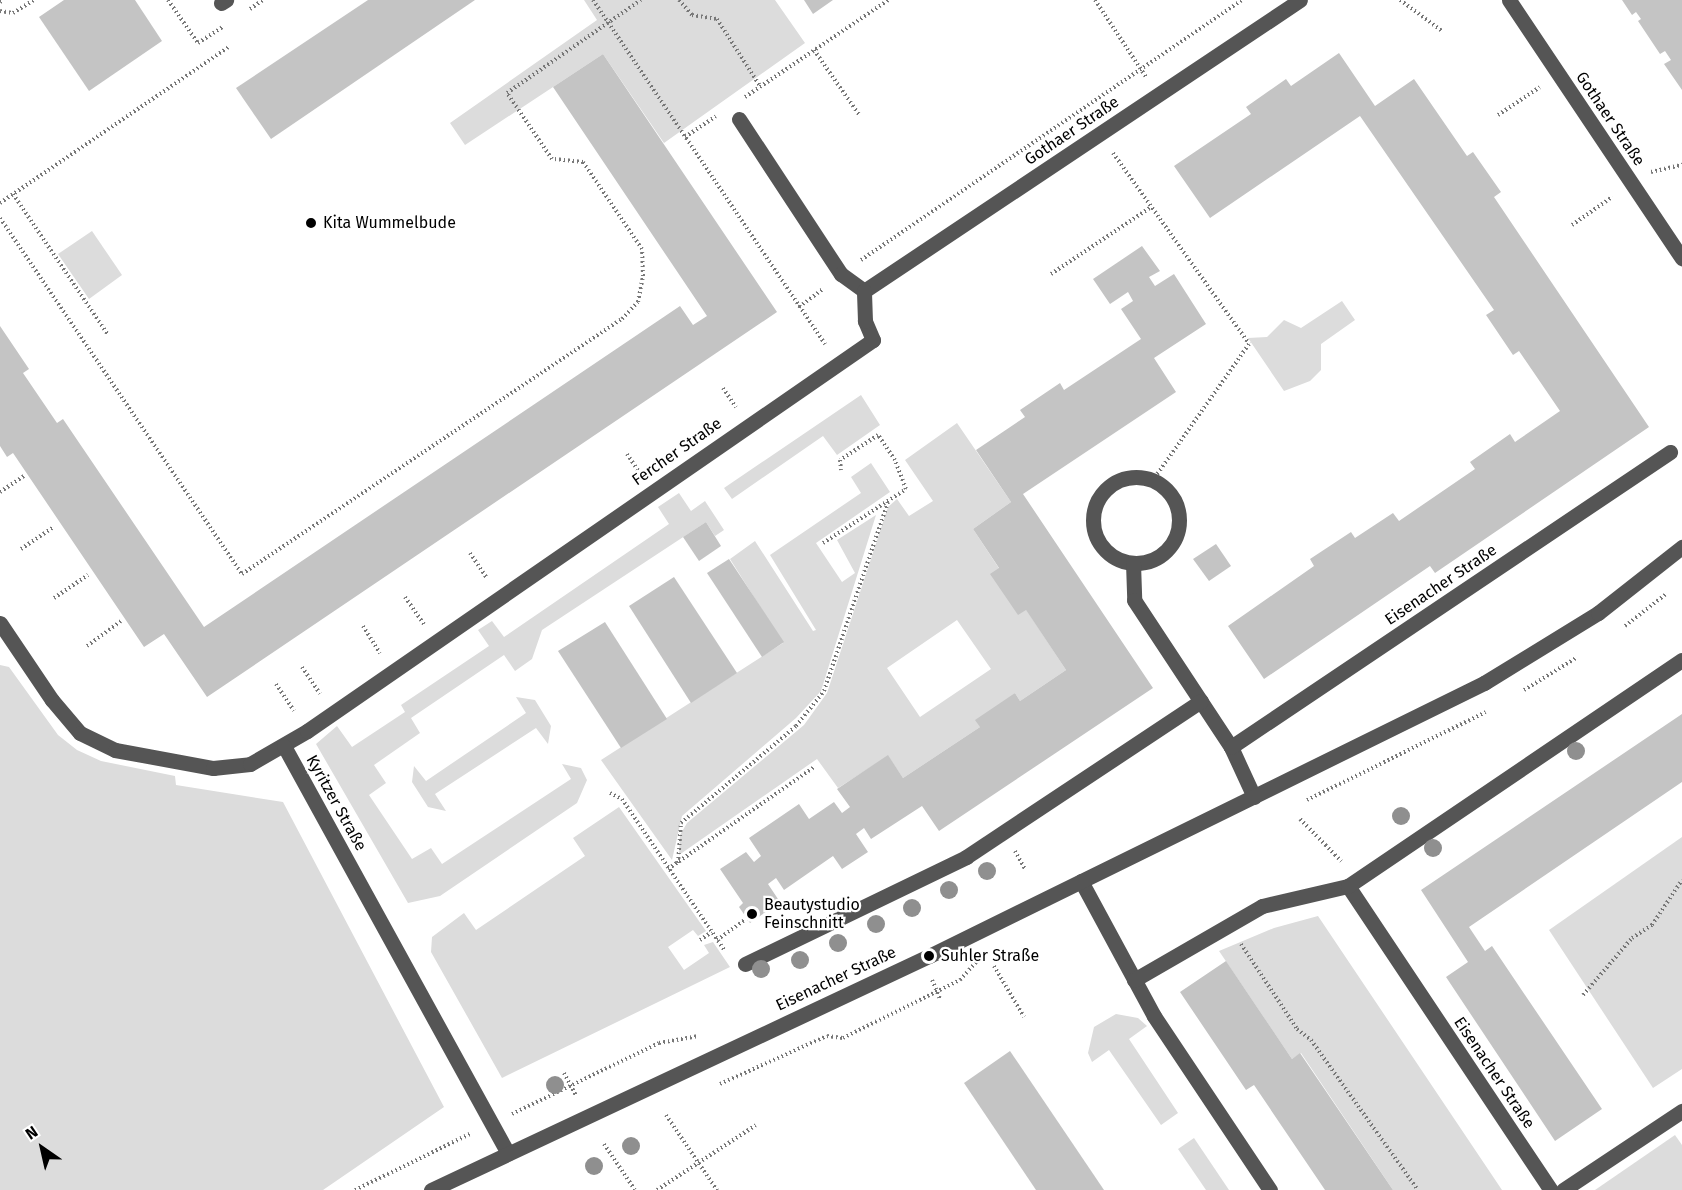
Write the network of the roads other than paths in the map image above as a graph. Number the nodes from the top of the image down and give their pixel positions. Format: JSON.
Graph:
{"nodes":[{"id":1,"x":1300,"y":0,"type":"edge"},
{"id":2,"x":1509,"y":0,"type":"edge"},
{"id":3,"x":739,"y":119,"type":"dead end"},
{"id":4,"x":1682,"y":258,"type":"edge"},
{"id":5,"x":864,"y":291,"type":"junction"},
{"id":6,"x":1670,"y":452,"type":"dead end"},
{"id":7,"x":1682,"y":547,"type":"edge"},
{"id":8,"x":1133,"y":563,"type":"junction"},
{"id":9,"x":0,"y":623,"type":"edge"},
{"id":10,"x":1682,"y":660,"type":"edge"},
{"id":11,"x":1201,"y":701,"type":"junction"},
{"id":12,"x":284,"y":746,"type":"junction"},
{"id":13,"x":1232,"y":747,"type":"junction"},
{"id":14,"x":1254,"y":797,"type":"junction"},
{"id":15,"x":1081,"y":881,"type":"junction"},
{"id":16,"x":1353,"y":883,"type":"junction"},
{"id":17,"x":745,"y":964,"type":"dead end"},
{"id":18,"x":1134,"y":980,"type":"junction"},
{"id":19,"x":1682,"y":1111,"type":"edge"},
{"id":20,"x":508,"y":1153,"type":"junction"},
{"id":21,"x":431,"y":1190,"type":"edge"},
{"id":22,"x":1270,"y":1190,"type":"edge"},
{"id":23,"x":1551,"y":1190,"type":"edge"},
{"id":24,"x":1563,"y":1190,"type":"edge"}],
"edges":[{"from":1,"to":5,"type":"street","name":"Gothaer Straße"},
{"from":2,"to":4,"type":"street","name":"Gothaer Straße"},
{"from":3,"to":5,"type":"street"},
{"from":5,"to":12,"type":"street","name":"Fercher Straße"},
{"from":6,"to":13,"type":"street","name":"Eisenacher Straße"},
{"from":7,"to":14,"type":"street","name":"Eisenacher Straße"},
{"from":8,"to":8,"type":"street"},
{"from":8,"to":11,"type":"street"},
{"from":9,"to":12,"type":"street","name":"Kyritzer Straße"},
{"from":10,"to":16,"type":"street"},
{"from":11,"to":13,"type":"street"},
{"from":11,"to":17,"type":"street"},
{"from":12,"to":20,"type":"street","name":"Kyritzer Straße"},
{"from":13,"to":14,"type":"street"},
{"from":14,"to":15,"type":"street","name":"Eisenacher Straße"},
{"from":15,"to":18,"type":"street"},
{"from":15,"to":20,"type":"street","name":"Eisenacher Straße"},
{"from":16,"to":18,"type":"street"},
{"from":16,"to":23,"type":"street","name":"Eisenacher Straße"},
{"from":18,"to":22,"type":"street"},
{"from":19,"to":24,"type":"street"},
{"from":20,"to":21,"type":"street","name":"Eisenacher Straße"}]}
